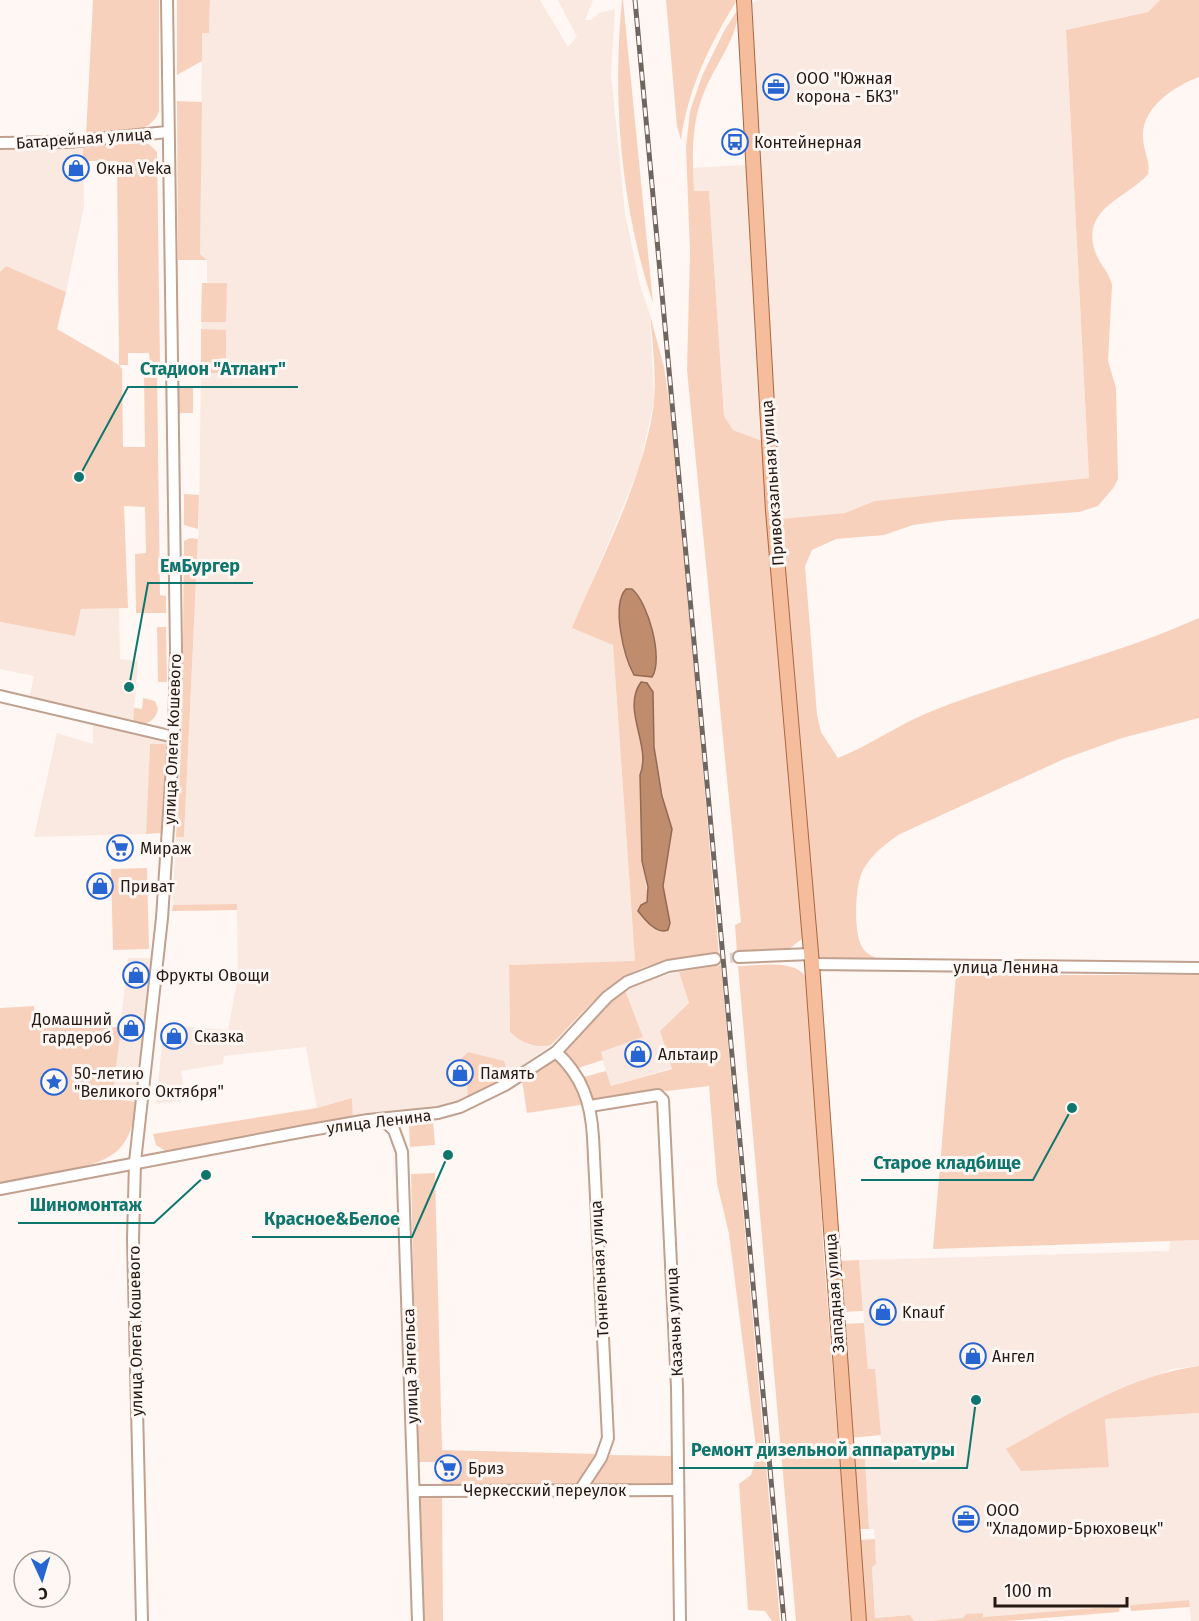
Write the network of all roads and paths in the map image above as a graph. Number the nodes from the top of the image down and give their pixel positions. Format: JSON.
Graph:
{"nodes":[{"id":1,"x":167,"y":0,"type":"edge"},
{"id":2,"x":744,"y":0,"type":"edge"},
{"id":3,"x":167,"y":132,"type":"junction"},
{"id":4,"x":0,"y":143,"type":"edge"},
{"id":5,"x":0,"y":696,"type":"edge"},
{"id":6,"x":174,"y":737,"type":"junction"},
{"id":7,"x":739,"y":957,"type":"tunnel mouth"},
{"id":8,"x":715,"y":959,"type":"tunnel mouth"},
{"id":9,"x":812,"y":959,"type":"junction"},
{"id":10,"x":1199,"y":968,"type":"edge"},
{"id":11,"x":556,"y":1052,"type":"junction"},
{"id":12,"x":590,"y":1106,"type":"junction"},
{"id":13,"x":382,"y":1119,"type":"junction"},
{"id":14,"x":135,"y":1162,"type":"junction"},
{"id":15,"x":0,"y":1189,"type":"edge"},
{"id":16,"x":580,"y":1490,"type":"junction"},
{"id":17,"x":676,"y":1490,"type":"junction"},
{"id":18,"x":414,"y":1491,"type":"junction"},
{"id":19,"x":142,"y":1621,"type":"edge"},
{"id":20,"x":418,"y":1621,"type":"edge"},
{"id":21,"x":680,"y":1621,"type":"edge"},
{"id":22,"x":859,"y":1621,"type":"edge"}],
"edges":[{"from":1,"to":3,"type":"street","name":"улица Олега Кошевого"},
{"from":2,"to":9,"type":"main road","name":"Привокзальная улица"},
{"from":3,"to":4,"type":"street","name":"Батарейная улица"},
{"from":3,"to":6,"type":"street","name":"улица Олега Кошевого"},
{"from":5,"to":6,"type":"street"},
{"from":6,"to":14,"type":"street","name":"улица Олега Кошевого"},
{"from":7,"to":9,"type":"street","name":"улица Ленина"},
{"from":8,"to":11,"type":"street","name":"улица Ленина"},
{"from":9,"to":10,"type":"street","name":"улица Ленина"},
{"from":9,"to":22,"type":"main road","name":"Западная улица"},
{"from":11,"to":12,"type":"street","name":"Тоннельная улица"},
{"from":11,"to":13,"type":"street","name":"улица Ленина"},
{"from":12,"to":16,"type":"street","name":"Тоннельная улица"},
{"from":12,"to":17,"type":"street","name":"Казачья улица"},
{"from":13,"to":14,"type":"street","name":"улица Ленина"},
{"from":13,"to":18,"type":"street","name":"улица Энгельса"},
{"from":14,"to":15,"type":"street","name":"улица Ленина"},
{"from":14,"to":19,"type":"street","name":"улица Олега Кошевого"},
{"from":16,"to":17,"type":"street","name":"Черкесский переулок"},
{"from":16,"to":18,"type":"street","name":"Черкесский переулок"},
{"from":17,"to":21,"type":"street","name":"Казачья улица"},
{"from":18,"to":20,"type":"street","name":"улица Энгельса"}]}
